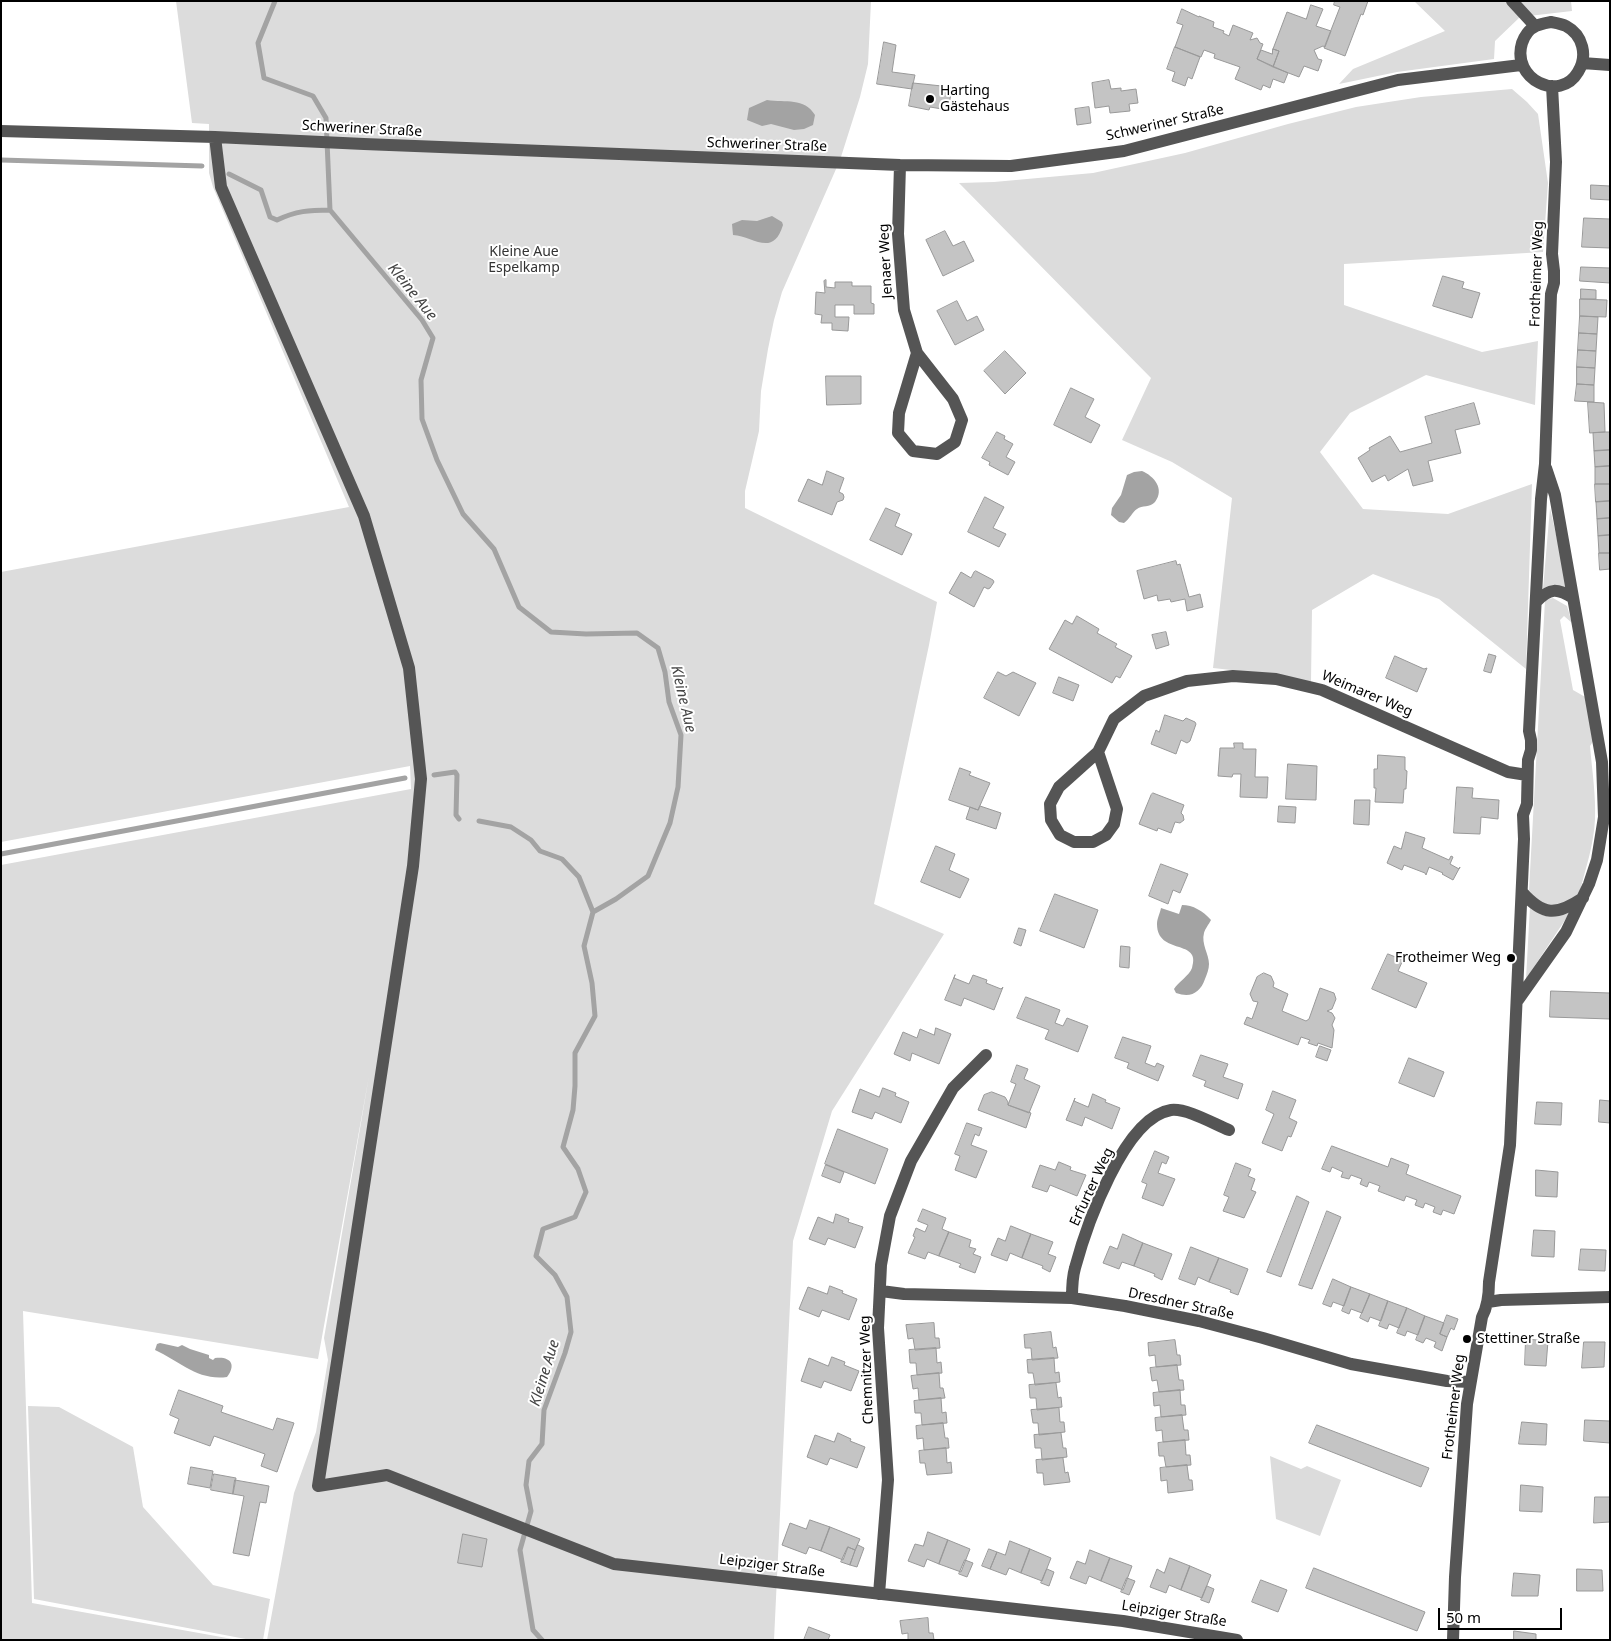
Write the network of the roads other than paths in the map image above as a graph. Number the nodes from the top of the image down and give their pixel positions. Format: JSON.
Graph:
{"nodes":[{"id":1,"x":1512,"y":1,"type":"edge"},
{"id":2,"x":1535,"y":26,"type":"junction"},
{"id":3,"x":1582,"y":63,"type":"junction"},
{"id":4,"x":1521,"y":65,"type":"junction"},
{"id":5,"x":1610,"y":65,"type":"edge"},
{"id":6,"x":1552,"y":86,"type":"junction"},
{"id":7,"x":1,"y":131,"type":"edge"},
{"id":8,"x":216,"y":137,"type":"junction"},
{"id":9,"x":900,"y":165,"type":"junction"},
{"id":10,"x":917,"y":353,"type":"junction"},
{"id":11,"x":1545,"y":464,"type":"junction"},
{"id":12,"x":1573,"y":598,"type":"junction"},
{"id":13,"x":1537,"y":600,"type":"junction"},
{"id":14,"x":1098,"y":752,"type":"junction"},
{"id":15,"x":1527,"y":774,"type":"junction"},
{"id":16,"x":1522,"y":892,"type":"junction"},
{"id":17,"x":1583,"y":898,"type":"junction"},
{"id":18,"x":1517,"y":1001,"type":"junction"},
{"id":19,"x":986,"y":1055,"type":"dead end"},
{"id":20,"x":1229,"y":1130,"type":"dead end"},
{"id":21,"x":881,"y":1291,"type":"junction"},
{"id":22,"x":1610,"y":1297,"type":"edge"},
{"id":23,"x":1072,"y":1298,"type":"junction"},
{"id":24,"x":1488,"y":1302,"type":"junction"},
{"id":25,"x":1470,"y":1382,"type":"junction"},
{"id":26,"x":879,"y":1594,"type":"junction"},
{"id":27,"x":1237,"y":1640,"type":"edge"},
{"id":28,"x":1453,"y":1640,"type":"edge"}],
"edges":[{"from":1,"to":2,"type":"street"},
{"from":2,"to":3,"type":"street"},
{"from":2,"to":4,"type":"street"},
{"from":3,"to":5,"type":"street"},
{"from":3,"to":6,"type":"street"},
{"from":4,"to":6,"type":"street"},
{"from":4,"to":9,"type":"street","name":"Schweriner Straße"},
{"from":6,"to":11,"type":"street","name":"Frotheimer Weg"},
{"from":7,"to":8,"type":"street","name":"Schweriner Straße"},
{"from":8,"to":9,"type":"street","name":"Schweriner Straße"},
{"from":8,"to":26,"type":"street","name":"Leipziger Straße"},
{"from":9,"to":10,"type":"street","name":"Jenaer Weg"},
{"from":10,"to":10,"type":"street","name":"Jenaer Weg"},
{"from":11,"to":12,"type":"street","name":"Frotheimer Weg"},
{"from":11,"to":13,"type":"street","name":"Frotheimer Weg"},
{"from":12,"to":13,"type":"street"},
{"from":12,"to":17,"type":"street","name":"Frotheimer Weg"},
{"from":13,"to":15,"type":"street","name":"Frotheimer Weg"},
{"from":14,"to":14,"type":"street","name":"Weimarer Weg"},
{"from":14,"to":15,"type":"street","name":"Weimarer Weg"},
{"from":15,"to":16,"type":"street","name":"Frotheimer Weg"},
{"from":16,"to":17,"type":"street"},
{"from":16,"to":18,"type":"street","name":"Frotheimer Weg"},
{"from":17,"to":18,"type":"street","name":"Frotheimer Weg"},
{"from":18,"to":24,"type":"street","name":"Frotheimer Weg"},
{"from":19,"to":21,"type":"street","name":"Chemnitzer Weg"},
{"from":20,"to":23,"type":"street","name":"Erfurter Weg"},
{"from":21,"to":23,"type":"street","name":"Dresdner Straße"},
{"from":21,"to":26,"type":"street","name":"Chemnitzer Weg"},
{"from":22,"to":24,"type":"street"},
{"from":23,"to":25,"type":"street","name":"Dresdner Straße"},
{"from":24,"to":25,"type":"street","name":"Frotheimer Weg"},
{"from":25,"to":28,"type":"street","name":"Frotheimer Weg"},
{"from":26,"to":27,"type":"street","name":"Leipziger Straße"}]}
